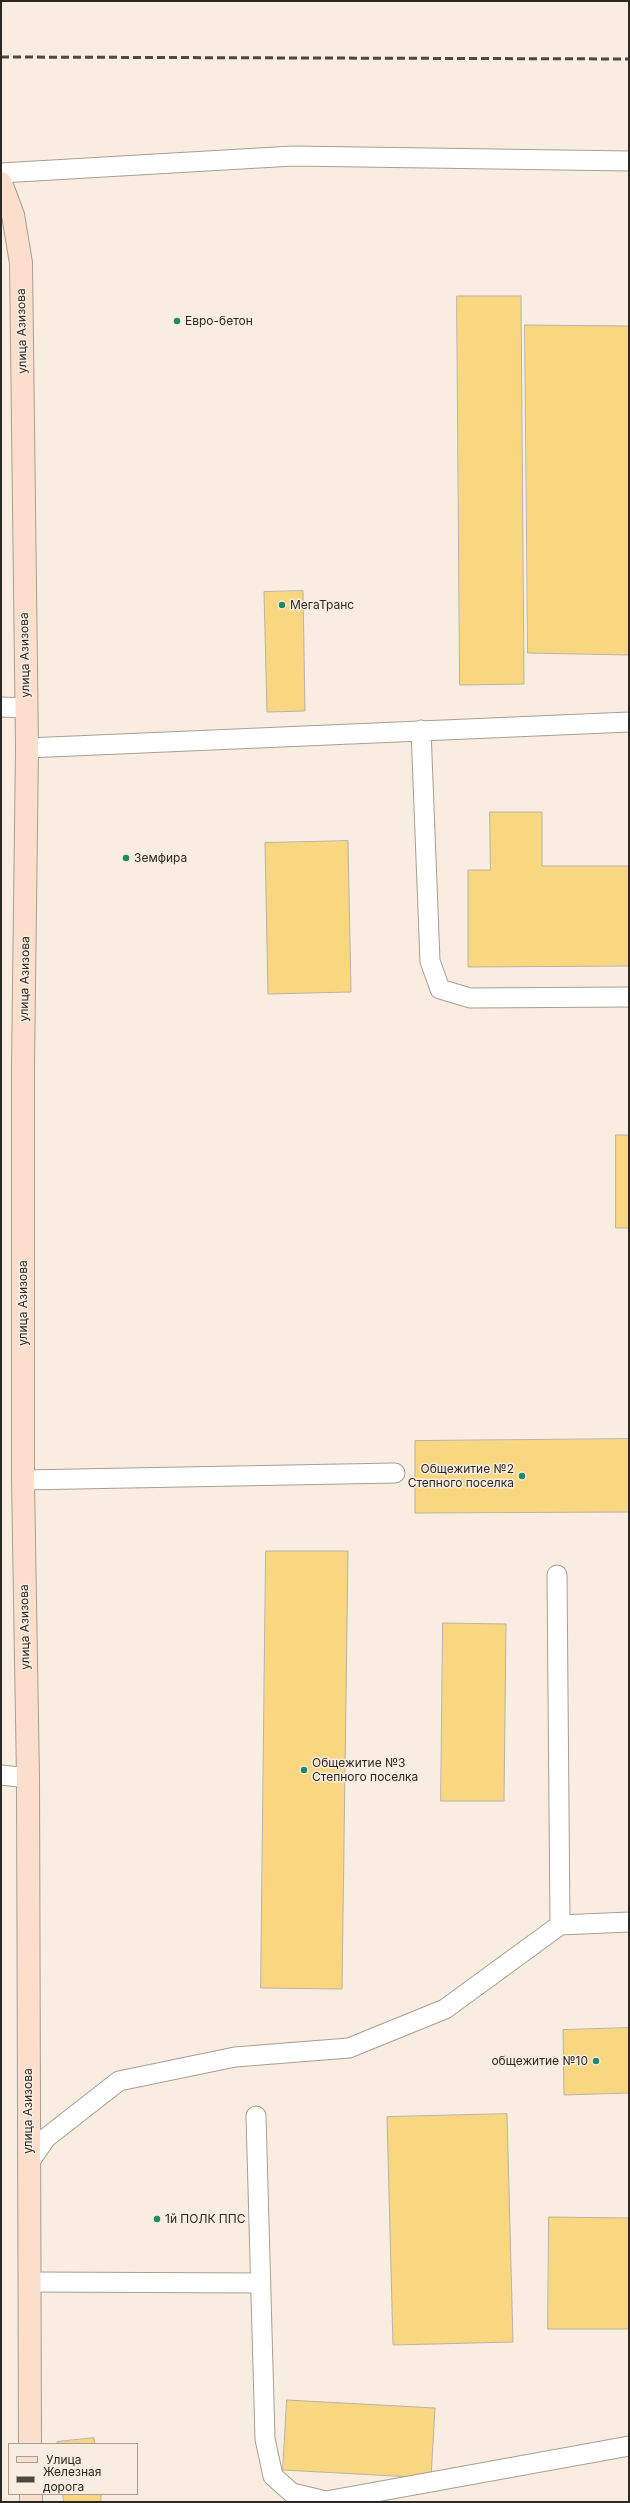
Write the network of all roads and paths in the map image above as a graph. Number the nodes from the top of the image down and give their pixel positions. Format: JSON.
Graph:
{"nodes":[{"id":1,"x":629,"y":161,"type":"edge"},
{"id":2,"x":1,"y":173,"type":"edge"},
{"id":3,"x":1,"y":182,"type":"edge"},
{"id":4,"x":1,"y":708,"type":"edge"},
{"id":5,"x":26,"y":708,"type":"junction"},
{"id":6,"x":629,"y":722,"type":"edge"},
{"id":7,"x":421,"y":730,"type":"junction"},
{"id":8,"x":27,"y":748,"type":"junction"},
{"id":9,"x":629,"y":997,"type":"edge"},
{"id":10,"x":395,"y":1473,"type":"dead end"},
{"id":11,"x":23,"y":1480,"type":"junction"},
{"id":12,"x":557,"y":1575,"type":"dead end"},
{"id":13,"x":1,"y":1775,"type":"edge"},
{"id":14,"x":28,"y":1778,"type":"junction"},
{"id":15,"x":629,"y":1922,"type":"edge"},
{"id":16,"x":560,"y":1925,"type":"junction"},
{"id":17,"x":256,"y":2116,"type":"dead end"},
{"id":18,"x":28,"y":2164,"type":"junction"},
{"id":19,"x":30,"y":2282,"type":"junction"},
{"id":20,"x":261,"y":2283,"type":"junction"},
{"id":21,"x":30,"y":2443,"type":"edge"},
{"id":22,"x":629,"y":2446,"type":"edge"}],
"edges":[{"from":1,"to":2,"type":"lane"},
{"from":3,"to":5,"type":"main road","name":"улица Азизова"},
{"from":4,"to":5,"type":"lane"},
{"from":5,"to":8,"type":"main road","name":"улица Азизова"},
{"from":6,"to":7,"type":"lane"},
{"from":7,"to":8,"type":"lane"},
{"from":7,"to":9,"type":"lane"},
{"from":8,"to":11,"type":"main road","name":"улица Азизова"},
{"from":10,"to":11,"type":"lane"},
{"from":11,"to":14,"type":"main road","name":"улица Азизова"},
{"from":12,"to":16,"type":"lane"},
{"from":13,"to":14,"type":"lane"},
{"from":14,"to":18,"type":"main road","name":"улица Азизова"},
{"from":15,"to":16,"type":"lane"},
{"from":16,"to":18,"type":"lane"},
{"from":17,"to":20,"type":"lane"},
{"from":18,"to":19,"type":"main road","name":"улица Азизова"},
{"from":19,"to":20,"type":"lane"},
{"from":19,"to":21,"type":"main road","name":"улица Азизова"},
{"from":20,"to":22,"type":"lane"}]}
